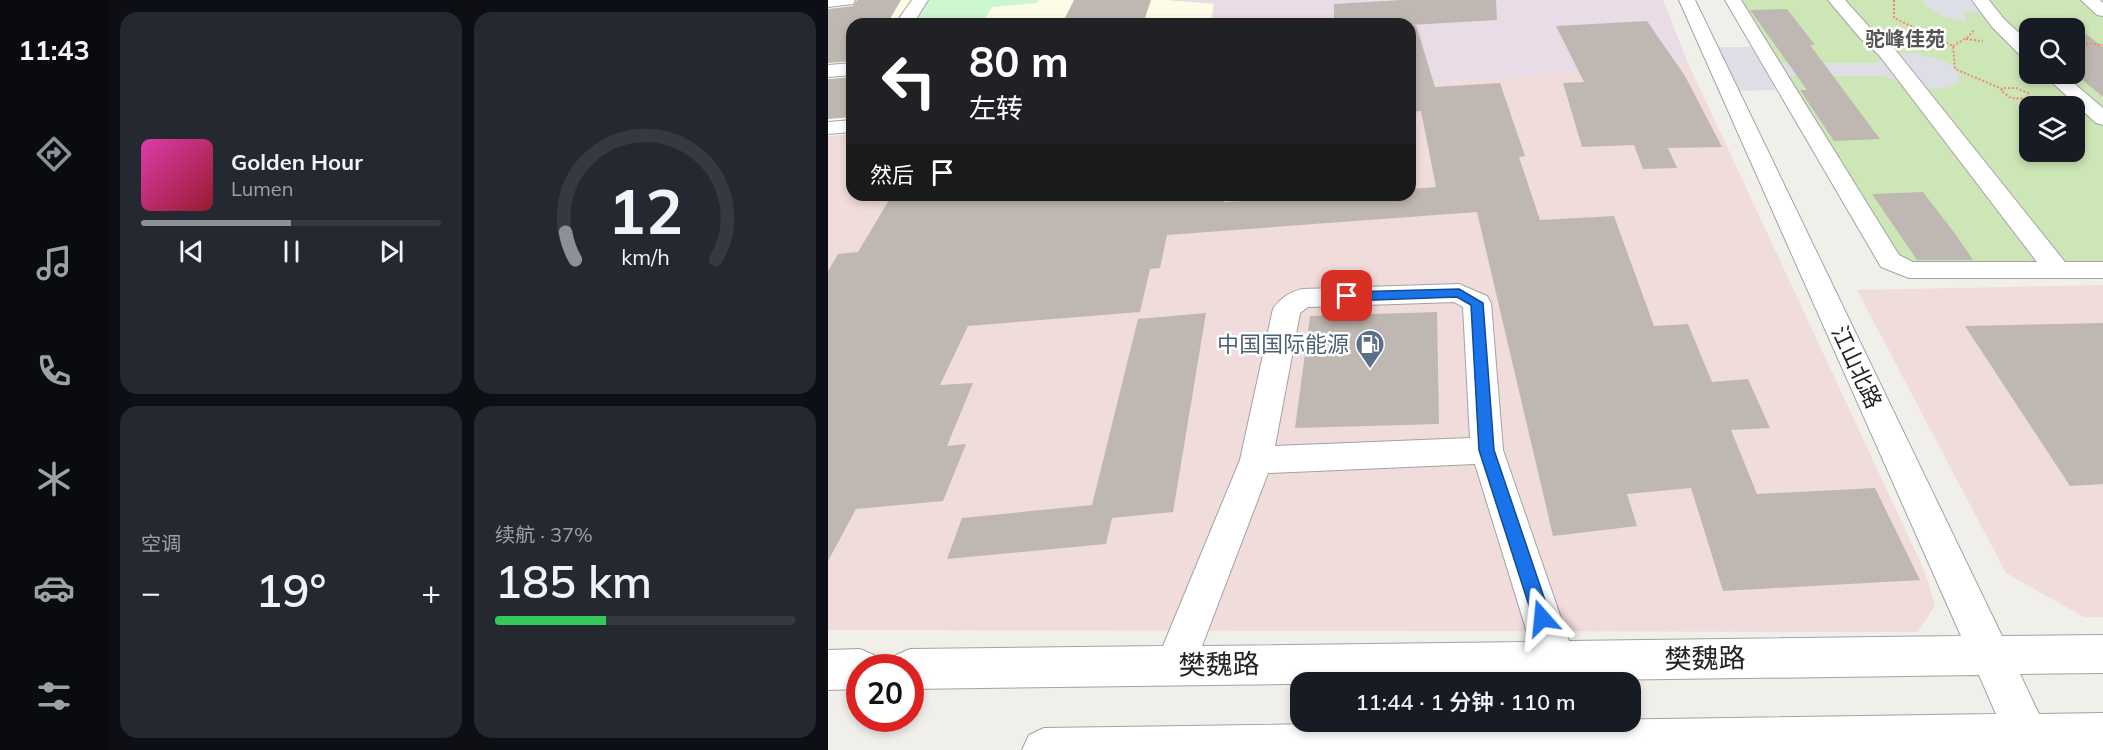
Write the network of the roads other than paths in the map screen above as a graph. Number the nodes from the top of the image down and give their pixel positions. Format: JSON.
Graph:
{"nodes":[{"id":1,"x":920,"y":0,"type":"edge"},
{"id":2,"x":1687,"y":0,"type":"edge"},
{"id":3,"x":1733,"y":0,"type":"edge"},
{"id":4,"x":1836,"y":0,"type":"edge"},
{"id":5,"x":1980,"y":0,"type":"edge"},
{"id":6,"x":2089,"y":0,"type":"edge"},
{"id":7,"x":2103,"y":11,"type":"edge"},
{"id":8,"x":908,"y":18,"type":"edge"},
{"id":9,"x":2019,"y":44,"type":"edge"},
{"id":10,"x":846,"y":70,"type":"edge"},
{"id":11,"x":828,"y":71,"type":"edge"},
{"id":12,"x":2063,"y":84,"type":"edge"},
{"id":13,"x":2103,"y":119,"type":"edge"},
{"id":14,"x":846,"y":126,"type":"edge"},
{"id":15,"x":828,"y":128,"type":"edge"},
{"id":16,"x":2103,"y":270,"type":"edge"},
{"id":17,"x":2058,"y":271,"type":"junction"},
{"id":18,"x":1487,"y":450,"type":"junction"},
{"id":19,"x":1256,"y":460,"type":"junction"},
{"id":20,"x":2103,"y":654,"type":"edge"},
{"id":21,"x":1990,"y":655,"type":"junction"},
{"id":22,"x":1556,"y":661,"type":"junction"},
{"id":23,"x":1175,"y":665,"type":"junction"},
{"id":24,"x":846,"y":669,"type":"edge"},
{"id":25,"x":924,"y":669,"type":"edge"},
{"id":26,"x":828,"y":670,"type":"edge"},
{"id":27,"x":2103,"y":734,"type":"edge"},
{"id":28,"x":2030,"y":742,"type":"edge"},
{"id":29,"x":1044,"y":750,"type":"edge"}],
"edges":[{"from":1,"to":8,"type":"street"},
{"from":2,"to":21,"type":"street","name":"江山北路"},
{"from":3,"to":17,"type":"street"},
{"from":4,"to":17,"type":"street"},
{"from":5,"to":9,"type":"street"},
{"from":6,"to":7,"type":"street"},
{"from":10,"to":11,"type":"street"},
{"from":12,"to":13,"type":"street"},
{"from":14,"to":15,"type":"street"},
{"from":16,"to":17,"type":"street"},
{"from":18,"to":19,"type":"street"},
{"from":18,"to":19,"type":"street"},
{"from":18,"to":22,"type":"street"},
{"from":19,"to":23,"type":"street"},
{"from":20,"to":21,"type":"street","name":"樊魏路"},
{"from":21,"to":22,"type":"street","name":"樊魏路"},
{"from":21,"to":28,"type":"street","name":"江山北路"},
{"from":22,"to":23,"type":"street","name":"樊魏路"},
{"from":23,"to":25,"type":"street","name":"樊魏路"},
{"from":24,"to":26,"type":"street"},
{"from":27,"to":28,"type":"street"},
{"from":28,"to":29,"type":"street"}]}
